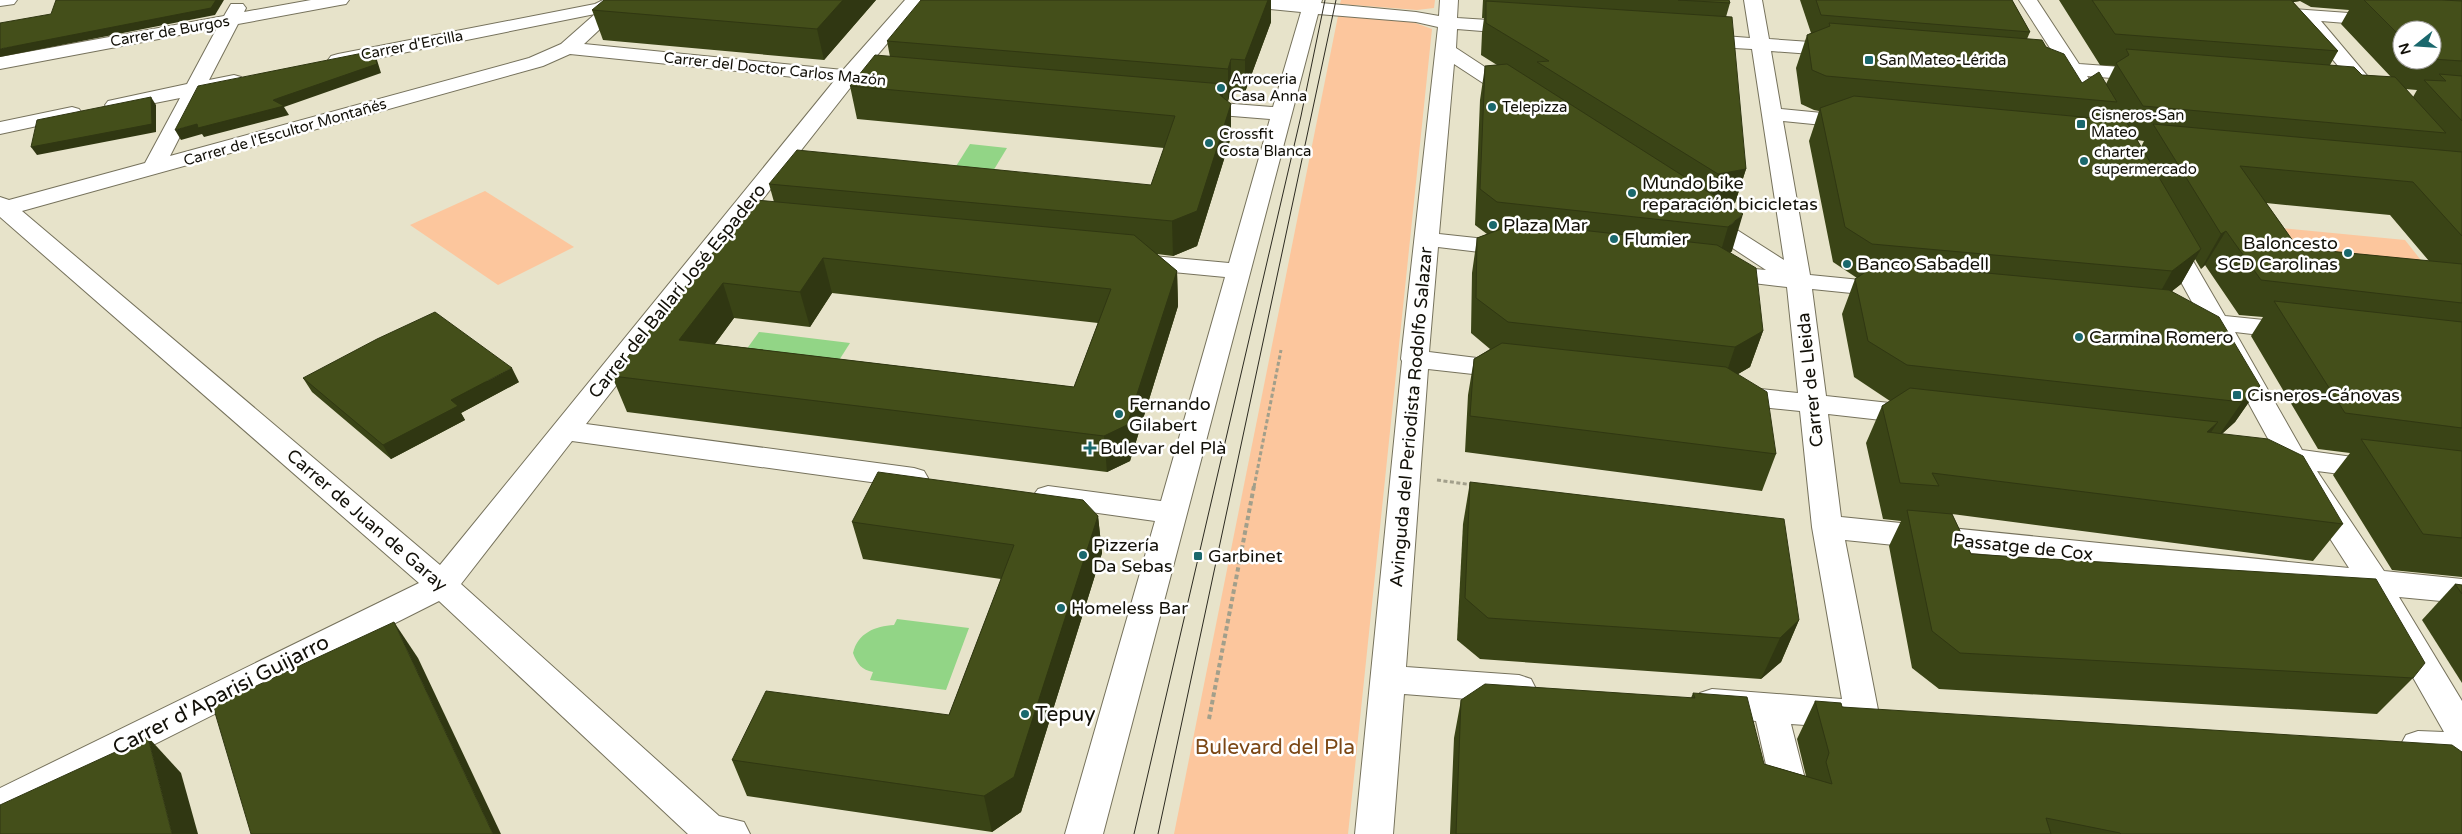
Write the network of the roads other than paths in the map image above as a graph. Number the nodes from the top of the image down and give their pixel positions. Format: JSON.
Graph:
{"nodes":[{"id":1,"x":8,"y":0,"type":"edge"},
{"id":2,"x":241,"y":0,"type":"edge"},
{"id":3,"x":340,"y":0,"type":"edge"},
{"id":4,"x":617,"y":0,"type":"edge"},
{"id":5,"x":622,"y":0,"type":"edge"},
{"id":6,"x":915,"y":0,"type":"edge"},
{"id":7,"x":1226,"y":0,"type":"edge"},
{"id":8,"x":1753,"y":0,"type":"edge"},
{"id":9,"x":2028,"y":0,"type":"edge"},
{"id":10,"x":2291,"y":0,"type":"edge"},
{"id":11,"x":0,"y":1,"type":"edge"},
{"id":12,"x":1312,"y":3,"type":"edge"},
{"id":13,"x":1449,"y":11,"type":"edge"},
{"id":14,"x":2248,"y":11,"type":"edge"},
{"id":15,"x":2306,"y":15,"type":"junction"},
{"id":16,"x":231,"y":20,"type":"junction"},
{"id":17,"x":2392,"y":20,"type":"edge"},
{"id":18,"x":1536,"y":29,"type":"edge"},
{"id":19,"x":1681,"y":39,"type":"edge"},
{"id":20,"x":1759,"y":44,"type":"junction"},
{"id":21,"x":568,"y":48,"type":"junction"},
{"id":22,"x":1446,"y":50,"type":"junction"},
{"id":23,"x":1857,"y":52,"type":"edge"},
{"id":24,"x":0,"y":62,"type":"edge"},
{"id":25,"x":320,"y":64,"type":"edge"},
{"id":26,"x":2015,"y":64,"type":"edge"},
{"id":27,"x":2074,"y":69,"type":"junction"},
{"id":28,"x":848,"y":77,"type":"junction"},
{"id":29,"x":2170,"y":77,"type":"edge"},
{"id":30,"x":252,"y":78,"type":"edge"},
{"id":31,"x":877,"y":80,"type":"edge"},
{"id":32,"x":194,"y":89,"type":"junction"},
{"id":33,"x":2344,"y":92,"type":"edge"},
{"id":34,"x":2091,"y":100,"type":"edge"},
{"id":35,"x":1172,"y":105,"type":"edge"},
{"id":36,"x":1536,"y":109,"type":"edge"},
{"id":37,"x":1280,"y":114,"type":"junction"},
{"id":38,"x":1771,"y":114,"type":"junction"},
{"id":39,"x":1870,"y":124,"type":"edge"},
{"id":40,"x":0,"y":128,"type":"edge"},
{"id":41,"x":153,"y":168,"type":"junction"},
{"id":42,"x":1684,"y":206,"type":"edge"},
{"id":43,"x":2,"y":207,"type":"edge"},
{"id":44,"x":2157,"y":217,"type":"edge"},
{"id":45,"x":732,"y":222,"type":"junction"},
{"id":46,"x":761,"y":225,"type":"edge"},
{"id":47,"x":1425,"y":239,"type":"junction"},
{"id":48,"x":1533,"y":251,"type":"edge"},
{"id":49,"x":1113,"y":259,"type":"edge"},
{"id":50,"x":1701,"y":270,"type":"edge"},
{"id":51,"x":1240,"y":271,"type":"junction"},
{"id":52,"x":1799,"y":282,"type":"junction"},
{"id":53,"x":1918,"y":293,"type":"edge"},
{"id":54,"x":2166,"y":317,"type":"edge"},
{"id":55,"x":2216,"y":322,"type":"junction"},
{"id":56,"x":2314,"y":333,"type":"edge"},
{"id":57,"x":1414,"y":359,"type":"junction"},
{"id":58,"x":1531,"y":372,"type":"edge"},
{"id":59,"x":1705,"y":392,"type":"edge"},
{"id":60,"x":1812,"y":404,"type":"junction"},
{"id":61,"x":1940,"y":418,"type":"edge"},
{"id":62,"x":566,"y":431,"type":"junction"},
{"id":63,"x":2244,"y":452,"type":"edge"},
{"id":64,"x":2293,"y":458,"type":"junction"},
{"id":65,"x":2406,"y":472,"type":"edge"},
{"id":66,"x":938,"y":481,"type":"edge"},
{"id":67,"x":1026,"y":493,"type":"edge"},
{"id":68,"x":1173,"y":513,"type":"junction"},
{"id":69,"x":1827,"y":527,"type":"junction"},
{"id":70,"x":2374,"y":581,"type":"junction"},
{"id":71,"x":442,"y":585,"type":"junction"},
{"id":72,"x":2462,"y":591,"type":"edge"},
{"id":73,"x":1389,"y":679,"type":"junction"},
{"id":74,"x":1545,"y":691,"type":"edge"},
{"id":75,"x":1682,"y":701,"type":"edge"},
{"id":76,"x":1770,"y":708,"type":"junction"},
{"id":77,"x":2462,"y":732,"type":"edge"},
{"id":78,"x":2383,"y":744,"type":"edge"},
{"id":79,"x":2462,"y":748,"type":"edge"},
{"id":80,"x":1790,"y":791,"type":"edge"},
{"id":81,"x":0,"y":806,"type":"edge"},
{"id":82,"x":716,"y":833,"type":"edge"},
{"id":83,"x":1084,"y":834,"type":"edge"},
{"id":84,"x":1374,"y":834,"type":"edge"}],
"edges":[{"from":1,"to":11,"type":"street"},
{"from":2,"to":16,"type":"street"},
{"from":3,"to":16,"type":"street","name":"Carrer de Burgos"},
{"from":4,"to":25,"type":"street","name":"Carrer d'Ercilla"},
{"from":5,"to":21,"type":"street"},
{"from":6,"to":28,"type":"street","name":"Carrer del Ballarí José Espadero"},
{"from":7,"to":12,"type":"street"},
{"from":8,"to":20,"type":"street","name":"Carrer de Lleida"},
{"from":9,"to":27,"type":"street"},
{"from":10,"to":15,"type":"street"},
{"from":12,"to":13,"type":"street"},
{"from":12,"to":37,"type":"street"},
{"from":13,"to":18,"type":"street"},
{"from":13,"to":22,"type":"street","name":"Avinguda del Periodista Rodolfo Salazar"},
{"from":14,"to":15,"type":"street"},
{"from":15,"to":17,"type":"street"},
{"from":15,"to":33,"type":"street"},
{"from":16,"to":24,"type":"street","name":"Carrer de Burgos"},
{"from":16,"to":32,"type":"street"},
{"from":19,"to":20,"type":"street"},
{"from":20,"to":23,"type":"street"},
{"from":20,"to":38,"type":"street","name":"Carrer de Lleida"},
{"from":21,"to":28,"type":"street","name":"Carrer del Doctor Carlos Mazón"},
{"from":21,"to":41,"type":"street","name":"Carrer de l'Escultor Montañés"},
{"from":22,"to":36,"type":"street"},
{"from":22,"to":47,"type":"street","name":"Avinguda del Periodista Rodolfo Salazar"},
{"from":26,"to":27,"type":"street"},
{"from":27,"to":29,"type":"street"},
{"from":27,"to":34,"type":"street"},
{"from":28,"to":31,"type":"street","name":"Carrer del Doctor Carlos Mazón"},
{"from":28,"to":45,"type":"street","name":"Carrer del Ballarí José Espadero"},
{"from":30,"to":32,"type":"street"},
{"from":32,"to":40,"type":"street"},
{"from":32,"to":41,"type":"street"},
{"from":35,"to":37,"type":"street"},
{"from":37,"to":51,"type":"street"},
{"from":38,"to":39,"type":"street"},
{"from":38,"to":52,"type":"street","name":"Carrer de Lleida"},
{"from":41,"to":43,"type":"street","name":"Carrer de l'Escultor Montañés"},
{"from":42,"to":52,"type":"street"},
{"from":43,"to":71,"type":"street","name":"Carrer de Juan de Garay"},
{"from":44,"to":55,"type":"street"},
{"from":45,"to":46,"type":"street"},
{"from":45,"to":62,"type":"street","name":"Carrer del Ballarí José Espadero"},
{"from":47,"to":48,"type":"street"},
{"from":47,"to":57,"type":"street","name":"Avinguda del Periodista Rodolfo Salazar"},
{"from":49,"to":51,"type":"street"},
{"from":50,"to":52,"type":"street"},
{"from":51,"to":68,"type":"street"},
{"from":52,"to":53,"type":"street"},
{"from":52,"to":60,"type":"street","name":"Carrer de Lleida"},
{"from":54,"to":55,"type":"street"},
{"from":55,"to":56,"type":"street"},
{"from":55,"to":64,"type":"street"},
{"from":57,"to":58,"type":"street"},
{"from":57,"to":73,"type":"street","name":"Avinguda del Periodista Rodolfo Salazar"},
{"from":59,"to":60,"type":"street"},
{"from":60,"to":61,"type":"street"},
{"from":60,"to":69,"type":"street","name":"Carrer de Lleida"},
{"from":62,"to":66,"type":"street"},
{"from":62,"to":71,"type":"street","name":"Carrer del Ballarí José Espadero"},
{"from":63,"to":64,"type":"street"},
{"from":64,"to":65,"type":"street"},
{"from":64,"to":70,"type":"street"},
{"from":67,"to":68,"type":"street"},
{"from":68,"to":83,"type":"street"},
{"from":69,"to":70,"type":"street","name":"Passatge de Cox"},
{"from":69,"to":76,"type":"street","name":"Carrer de Lleida"},
{"from":70,"to":72,"type":"street","name":"Passatge de Cox"},
{"from":70,"to":77,"type":"street"},
{"from":71,"to":81,"type":"street","name":"Carrer d'Aparisi Guijarro"},
{"from":71,"to":82,"type":"street","name":"Carrer de Juan de Garay"},
{"from":73,"to":74,"type":"street"},
{"from":73,"to":84,"type":"street","name":"Avinguda del Periodista Rodolfo Salazar"},
{"from":75,"to":76,"type":"street"},
{"from":76,"to":80,"type":"street"},
{"from":78,"to":79,"type":"street"}]}
